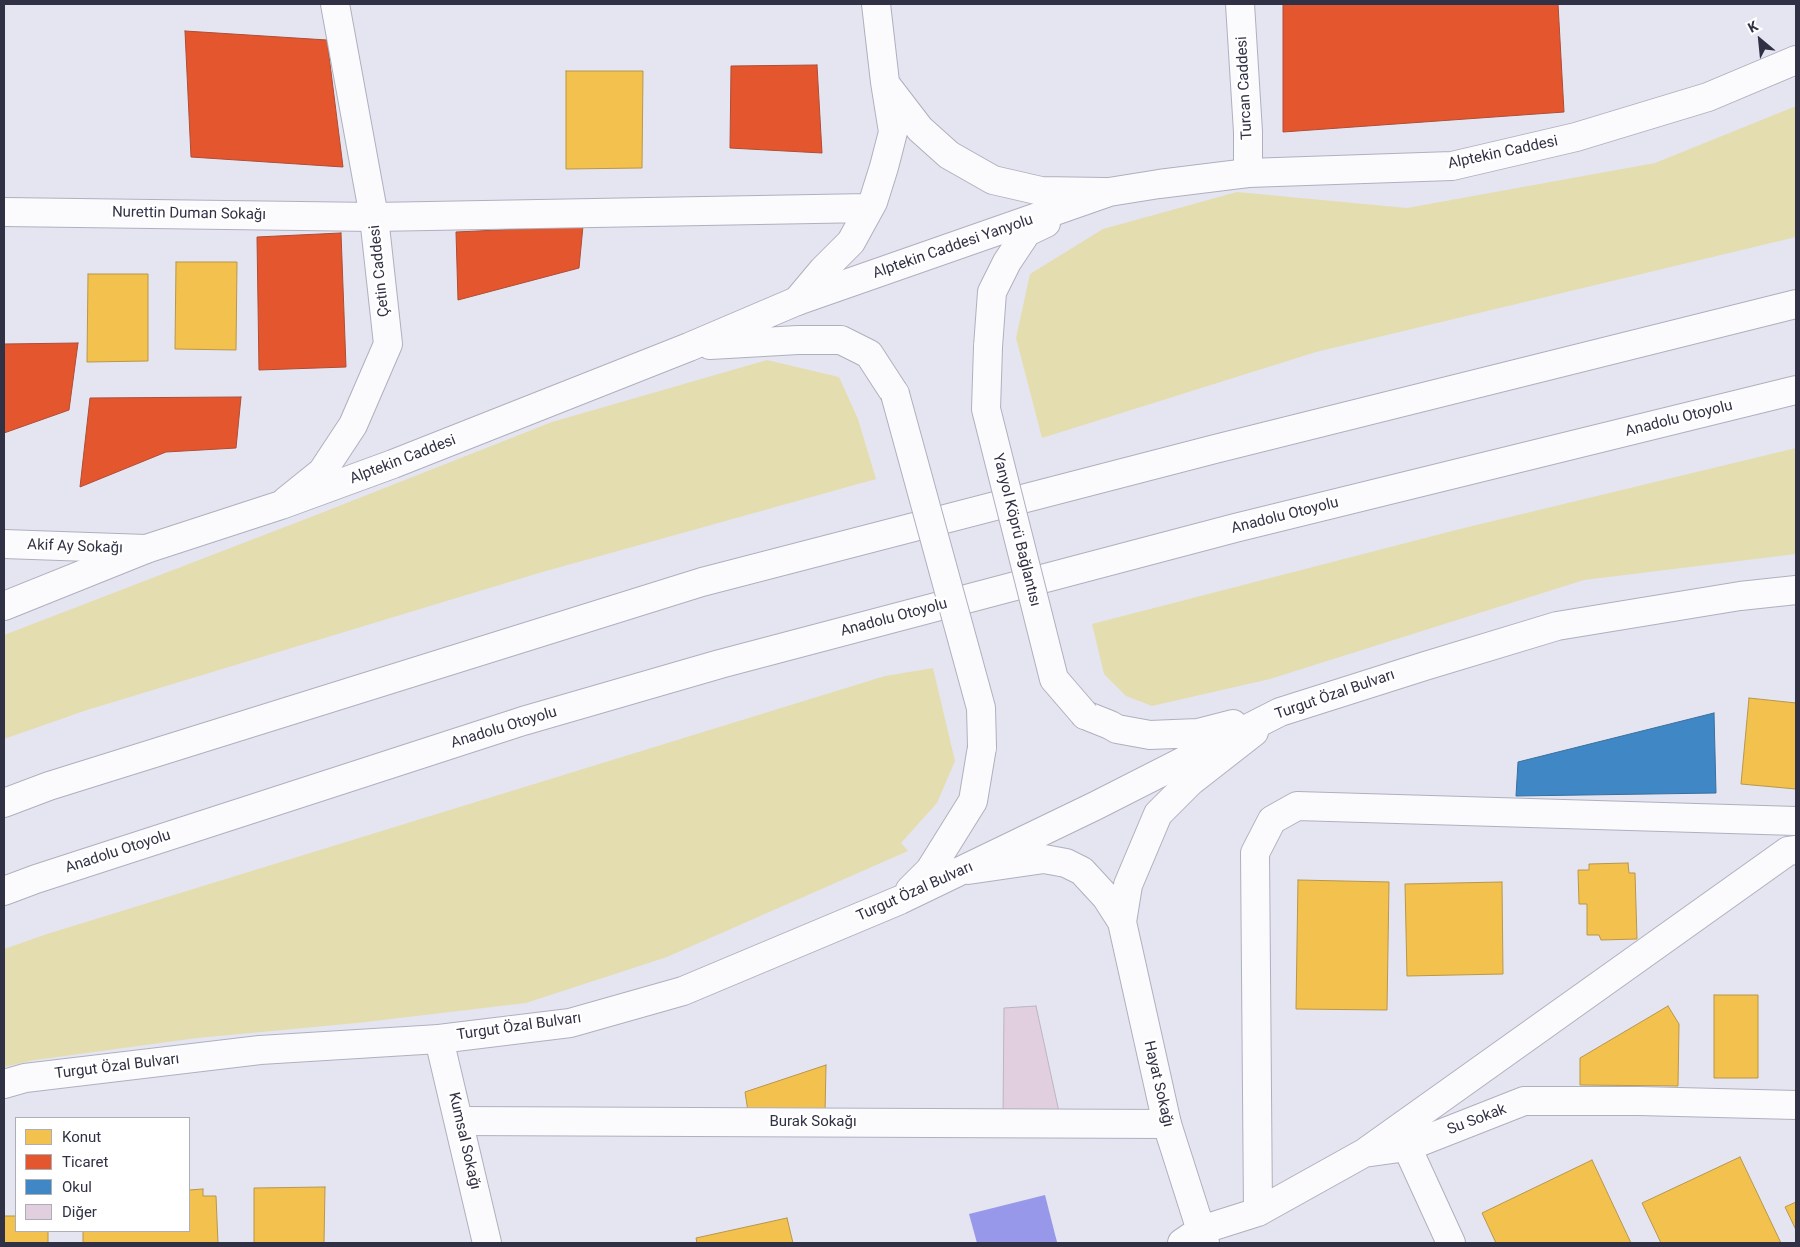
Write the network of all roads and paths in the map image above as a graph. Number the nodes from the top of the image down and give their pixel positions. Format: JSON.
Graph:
{"nodes":[{"id":1,"x":335,"y":4,"type":"edge"},
{"id":2,"x":876,"y":4,"type":"edge"},
{"id":3,"x":1240,"y":4,"type":"edge"},
{"id":4,"x":1796,"y":60,"type":"edge"},
{"id":5,"x":885,"y":82,"type":"junction"},
{"id":6,"x":1248,"y":173,"type":"junction"},
{"id":7,"x":1109,"y":192,"type":"junction"},
{"id":8,"x":869,"y":208,"type":"junction"},
{"id":9,"x":4,"y":212,"type":"edge"},
{"id":10,"x":374,"y":217,"type":"junction"},
{"id":11,"x":797,"y":301,"type":"junction"},
{"id":12,"x":1796,"y":304,"type":"edge"},
{"id":13,"x":688,"y":347,"type":"junction"},
{"id":14,"x":1796,"y":390,"type":"edge"},
{"id":15,"x":281,"y":505,"type":"junction"},
{"id":16,"x":4,"y":544,"type":"edge"},
{"id":17,"x":146,"y":549,"type":"junction"},
{"id":18,"x":1796,"y":590,"type":"edge"},
{"id":19,"x":4,"y":606,"type":"edge"},
{"id":20,"x":1280,"y":712,"type":"junction"},
{"id":21,"x":4,"y":803,"type":"edge"},
{"id":22,"x":1796,"y":821,"type":"edge"},
{"id":23,"x":1792,"y":851,"type":"edge"},
{"id":24,"x":962,"y":871,"type":"junction"},
{"id":25,"x":4,"y":891,"type":"edge"},
{"id":26,"x":900,"y":900,"type":"junction"},
{"id":27,"x":1122,"y":922,"type":"junction"},
{"id":28,"x":440,"y":1039,"type":"junction"},
{"id":29,"x":4,"y":1084,"type":"edge"},
{"id":30,"x":1796,"y":1105,"type":"edge"},
{"id":31,"x":459,"y":1121,"type":"junction"},
{"id":32,"x":1167,"y":1124,"type":"junction"},
{"id":33,"x":1408,"y":1147,"type":"junction"},
{"id":34,"x":1364,"y":1153,"type":"junction"},
{"id":35,"x":1258,"y":1212,"type":"junction"},
{"id":36,"x":1196,"y":1239,"type":"edge"},
{"id":37,"x":488,"y":1243,"type":"edge"},
{"id":38,"x":1451,"y":1243,"type":"edge"}],
"edges":[{"from":1,"to":10,"type":"main road","name":"Çetin Caddesi"},
{"from":2,"to":5,"type":"main road"},
{"from":3,"to":6,"type":"main road","name":"Turcan Caddesi"},
{"from":4,"to":6,"type":"main road","name":"Alptekin Caddesi"},
{"from":5,"to":7,"type":"main road"},
{"from":5,"to":8,"type":"main road"},
{"from":6,"to":7,"type":"main road","name":"Alptekin Caddesi"},
{"from":7,"to":11,"type":"main road","name":"Alptekin Caddesi Yanyolu"},
{"from":7,"to":20,"type":"main road","name":"Yanyol Köprü Bağlantısı","bridge":true},
{"from":8,"to":10,"type":"main road","name":"Nurettin Duman Sokağı"},
{"from":8,"to":11,"type":"main road"},
{"from":9,"to":10,"type":"main road","name":"Nurettin Duman Sokağı"},
{"from":10,"to":15,"type":"main road","name":"Çetin Caddesi"},
{"from":11,"to":13,"type":"main road","name":"Alptekin Caddesi"},
{"from":12,"to":21,"type":"main road"},
{"from":13,"to":15,"type":"main road","name":"Alptekin Caddesi"},
{"from":13,"to":26,"type":"main road","bridge":true},
{"from":14,"to":25,"type":"main road","name":"Anadolu Otoyolu"},
{"from":15,"to":17,"type":"main road","name":"Alptekin Caddesi"},
{"from":16,"to":17,"type":"main road","name":"Akif Ay Sokağı"},
{"from":17,"to":19,"type":"main road","name":"Alptekin Caddesi"},
{"from":18,"to":20,"type":"main road","name":"Turgut Özal Bulvarı"},
{"from":20,"to":24,"type":"main road","name":"Turgut Özal Bulvarı"},
{"from":20,"to":27,"type":"main road"},
{"from":22,"to":35,"type":"main road"},
{"from":23,"to":34,"type":"main road"},
{"from":24,"to":26,"type":"main road","name":"Turgut Özal Bulvarı"},
{"from":24,"to":27,"type":"main road"},
{"from":26,"to":28,"type":"main road","name":"Turgut Özal Bulvarı"},
{"from":27,"to":32,"type":"main road","name":"Hayat Sokağı"},
{"from":28,"to":29,"type":"main road","name":"Turgut Özal Bulvarı"},
{"from":28,"to":31,"type":"main road","name":"Kumsal Sokağı"},
{"from":30,"to":33,"type":"main road","name":"Su Sokak"},
{"from":31,"to":32,"type":"main road","name":"Burak Sokağı"},
{"from":31,"to":37,"type":"main road","name":"Kumsal Sokağı"},
{"from":32,"to":36,"type":"main road","name":"Hayat Sokağı"},
{"from":33,"to":34,"type":"main road","name":"Su Sokak"},
{"from":33,"to":38,"type":"main road"},
{"from":34,"to":35,"type":"main road","name":"Su Sokak"},
{"from":35,"to":36,"type":"main road","name":"Su Sokak"}]}
